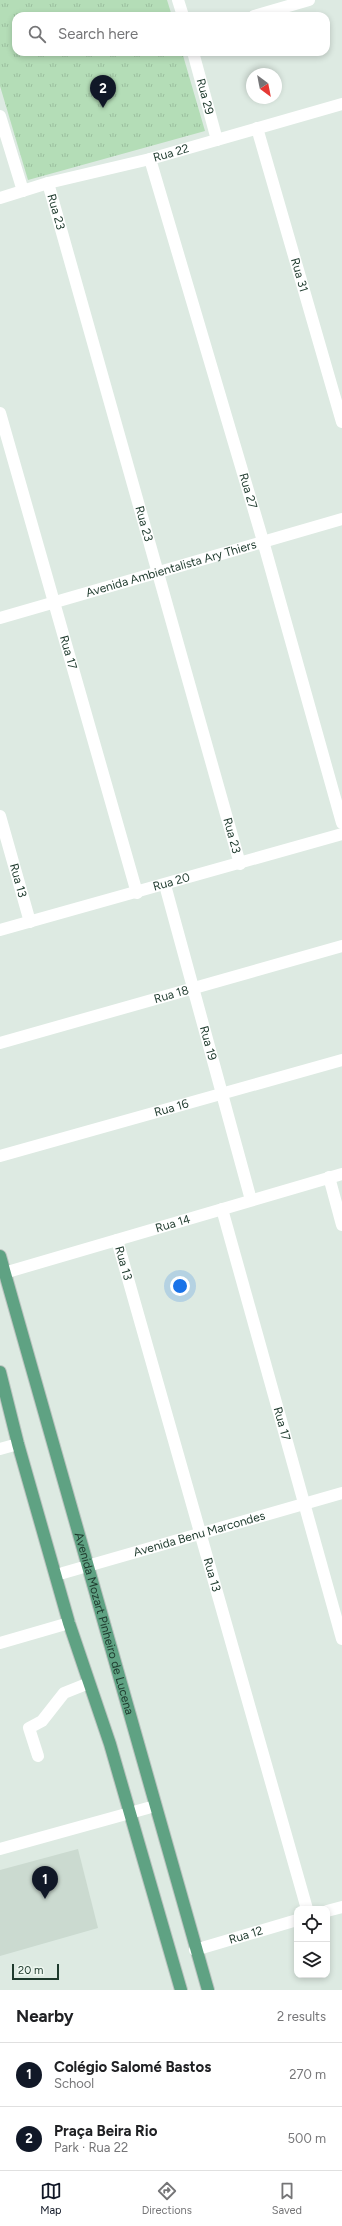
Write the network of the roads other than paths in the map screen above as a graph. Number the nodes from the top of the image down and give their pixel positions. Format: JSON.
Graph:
{"nodes":[{"id":1,"x":178,"y":0,"type":"edge"},
{"id":2,"x":309,"y":0,"type":"edge"},
{"id":3,"x":182,"y":12,"type":"edge"},
{"id":4,"x":268,"y":12,"type":"edge"},
{"id":5,"x":194,"y":56,"type":"edge"},
{"id":6,"x":342,"y":104,"type":"edge"},
{"id":7,"x":0,"y":116,"type":"edge"},
{"id":8,"x":257,"y":128,"type":"junction"},
{"id":9,"x":217,"y":140,"type":"junction"},
{"id":10,"x":150,"y":159,"type":"junction"},
{"id":11,"x":48,"y":183,"type":"junction"},
{"id":12,"x":23,"y":191,"type":"junction"},
{"id":13,"x":0,"y":198,"type":"edge"},
{"id":14,"x":0,"y":413,"type":"edge"},
{"id":15,"x":342,"y":422,"type":"edge"},
{"id":16,"x":342,"y":519,"type":"edge"},
{"id":17,"x":263,"y":541,"type":"junction"},
{"id":18,"x":158,"y":570,"type":"junction"},
{"id":19,"x":54,"y":602,"type":"junction"},
{"id":20,"x":0,"y":618,"type":"edge"},
{"id":21,"x":0,"y":816,"type":"edge"},
{"id":22,"x":342,"y":823,"type":"edge"},
{"id":23,"x":342,"y":834,"type":"edge"},
{"id":24,"x":240,"y":864,"type":"junction"},
{"id":25,"x":165,"y":885,"type":"junction"},
{"id":26,"x":137,"y":893,"type":"junction"},
{"id":27,"x":30,"y":922,"type":"junction"},
{"id":28,"x":0,"y":930,"type":"edge"},
{"id":29,"x":342,"y":946,"type":"edge"},
{"id":30,"x":194,"y":989,"type":"junction"},
{"id":31,"x":0,"y":1043,"type":"edge"},
{"id":32,"x":342,"y":1060,"type":"edge"},
{"id":33,"x":222,"y":1095,"type":"junction"},
{"id":34,"x":0,"y":1156,"type":"edge"},
{"id":35,"x":342,"y":1174,"type":"edge"},
{"id":36,"x":329,"y":1177,"type":"junction"},
{"id":37,"x":251,"y":1200,"type":"junction"},
{"id":38,"x":222,"y":1209,"type":"junction"},
{"id":39,"x":342,"y":1224,"type":"edge"},
{"id":40,"x":117,"y":1240,"type":"junction"},
{"id":41,"x":0,"y":1256,"type":"edge"},
{"id":42,"x":4,"y":1272,"type":"junction"},
{"id":43,"x":0,"y":1372,"type":"edge"},
{"id":44,"x":18,"y":1444,"type":"junction"},
{"id":45,"x":0,"y":1449,"type":"edge"},
{"id":46,"x":342,"y":1493,"type":"edge"},
{"id":47,"x":303,"y":1504,"type":"junction"},
{"id":48,"x":202,"y":1533,"type":"junction"},
{"id":49,"x":87,"y":1566,"type":"junction"},
{"id":50,"x":56,"y":1575,"type":"junction"},
{"id":51,"x":70,"y":1624,"type":"junction"},
{"id":52,"x":342,"y":1639,"type":"edge"},
{"id":53,"x":0,"y":1643,"type":"edge"},
{"id":54,"x":89,"y":1683,"type":"junction"},
{"id":55,"x":38,"y":1756,"type":"dead end"},
{"id":56,"x":155,"y":1806,"type":"junction"},
{"id":57,"x":130,"y":1814,"type":"junction"},
{"id":58,"x":0,"y":1849,"type":"edge"},
{"id":59,"x":306,"y":1906,"type":"edge"},
{"id":60,"x":342,"y":1907,"type":"edge"},
{"id":61,"x":330,"y":1910,"type":"edge"},
{"id":62,"x":294,"y":1921,"type":"edge"},
{"id":63,"x":196,"y":1950,"type":"junction"},
{"id":64,"x":181,"y":1990,"type":"edge"},
{"id":65,"x":208,"y":1990,"type":"edge"}],
"edges":[{"from":1,"to":3,"type":"street"},
{"from":2,"to":4,"type":"street"},
{"from":5,"to":9,"type":"street","name":"Rua 29"},
{"from":6,"to":8,"type":"street","name":"Rua 22"},
{"from":7,"to":12,"type":"street"},
{"from":8,"to":9,"type":"street","name":"Rua 22"},
{"from":8,"to":15,"type":"street","name":"Rua 31"},
{"from":9,"to":10,"type":"street","name":"Rua 22"},
{"from":10,"to":11,"type":"street","name":"Rua 22"},
{"from":10,"to":17,"type":"street","name":"Rua 27"},
{"from":11,"to":12,"type":"street","name":"Rua 22"},
{"from":11,"to":18,"type":"street","name":"Rua 23"},
{"from":12,"to":13,"type":"street","name":"Rua 22"},
{"from":14,"to":19,"type":"street","name":"Rua 17"},
{"from":16,"to":17,"type":"street","name":"Avenida Ambientalista Ary Thiers"},
{"from":17,"to":18,"type":"street","name":"Avenida Ambientalista Ary Thiers"},
{"from":17,"to":22,"type":"street","name":"Rua 27"},
{"from":18,"to":19,"type":"street","name":"Avenida Ambientalista Ary Thiers"},
{"from":18,"to":24,"type":"street","name":"Rua 23"},
{"from":19,"to":20,"type":"street","name":"Avenida Ambientalista Ary Thiers"},
{"from":19,"to":26,"type":"street","name":"Rua 17"},
{"from":21,"to":27,"type":"street","name":"Rua 13"},
{"from":23,"to":24,"type":"street","name":"Rua 20"},
{"from":24,"to":25,"type":"street","name":"Rua 20"},
{"from":25,"to":26,"type":"street","name":"Rua 20"},
{"from":25,"to":30,"type":"street","name":"Rua 19"},
{"from":26,"to":27,"type":"street","name":"Rua 20"},
{"from":27,"to":28,"type":"street","name":"Rua 20"},
{"from":29,"to":30,"type":"street","name":"Rua 18"},
{"from":30,"to":31,"type":"street","name":"Rua 18"},
{"from":30,"to":33,"type":"street","name":"Rua 19"},
{"from":32,"to":33,"type":"street","name":"Rua 16"},
{"from":33,"to":34,"type":"street","name":"Rua 16"},
{"from":33,"to":37,"type":"street","name":"Rua 19"},
{"from":35,"to":36,"type":"street","name":"Rua 14"},
{"from":36,"to":37,"type":"street","name":"Rua 14"},
{"from":36,"to":39,"type":"street"},
{"from":37,"to":38,"type":"street","name":"Rua 14"},
{"from":38,"to":40,"type":"street","name":"Rua 14"},
{"from":38,"to":47,"type":"street","name":"Rua 17"},
{"from":40,"to":42,"type":"street","name":"Rua 14"},
{"from":40,"to":48,"type":"street","name":"Rua 13"},
{"from":41,"to":42,"type":"main road","name":"Avenida Mozart Pinheiro de Lucena"},
{"from":42,"to":49,"type":"main road","name":"Avenida Mozart Pinheiro de Lucena"},
{"from":43,"to":44,"type":"main road"},
{"from":44,"to":45,"type":"street"},
{"from":44,"to":50,"type":"main road"},
{"from":46,"to":47,"type":"street","name":"Avenida Benu Marcondes"},
{"from":47,"to":48,"type":"street","name":"Avenida Benu Marcondes"},
{"from":47,"to":52,"type":"street","name":"Rua 17"},
{"from":48,"to":49,"type":"street","name":"Avenida Benu Marcondes"},
{"from":48,"to":59,"type":"street","name":"Rua 13"},
{"from":49,"to":50,"type":"street","name":"Avenida Benu Marcondes"},
{"from":49,"to":56,"type":"main road","name":"Avenida Mozart Pinheiro de Lucena"},
{"from":50,"to":51,"type":"main road"},
{"from":51,"to":53,"type":"street"},
{"from":51,"to":54,"type":"main road"},
{"from":54,"to":55,"type":"street"},
{"from":54,"to":57,"type":"main road"},
{"from":56,"to":57,"type":"street"},
{"from":56,"to":63,"type":"main road","name":"Avenida Mozart Pinheiro de Lucena"},
{"from":57,"to":58,"type":"street"},
{"from":57,"to":64,"type":"main road"},
{"from":60,"to":61,"type":"street"},
{"from":62,"to":63,"type":"street","name":"Rua 12"},
{"from":63,"to":65,"type":"main road","name":"Avenida Mozart Pinheiro de Lucena"}]}
